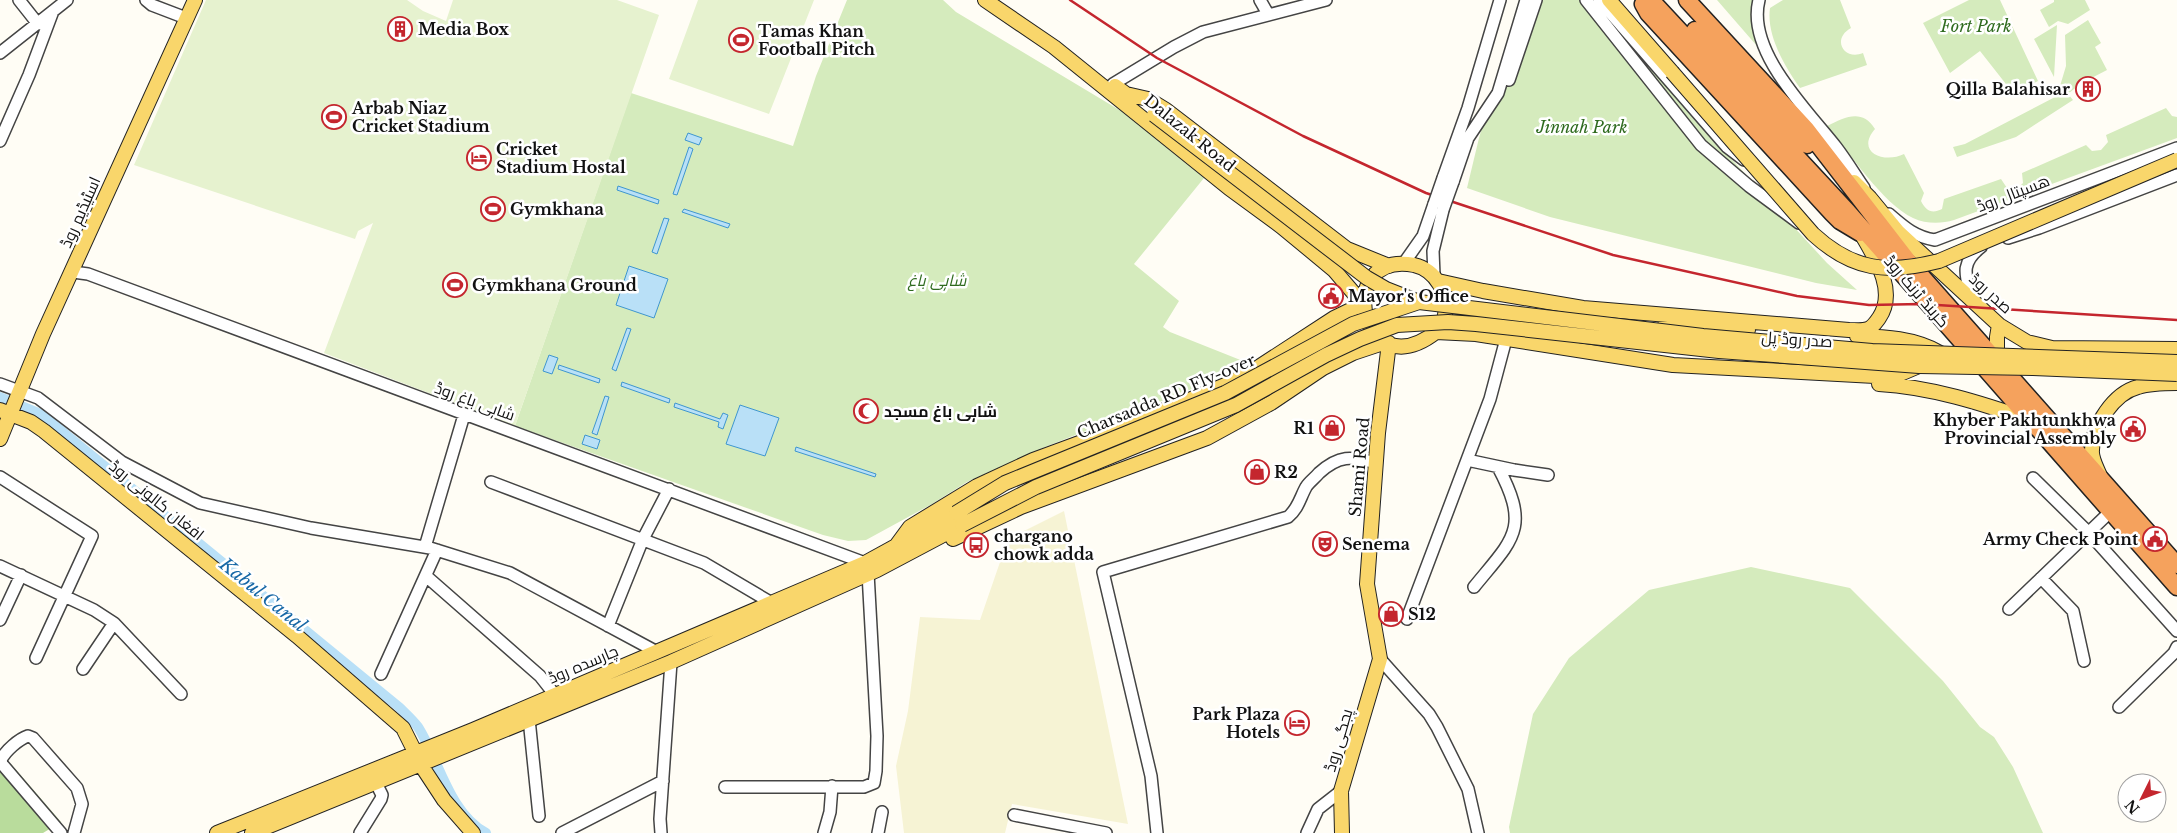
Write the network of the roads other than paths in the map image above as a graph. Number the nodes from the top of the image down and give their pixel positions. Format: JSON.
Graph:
{"nodes":[{"id":1,"x":19,"y":0,"type":"edge"},
{"id":2,"x":67,"y":0,"type":"edge"},
{"id":3,"x":146,"y":0,"type":"edge"},
{"id":4,"x":195,"y":0,"type":"edge"},
{"id":5,"x":985,"y":0,"type":"edge"},
{"id":6,"x":998,"y":0,"type":"edge"},
{"id":7,"x":1260,"y":0,"type":"edge"},
{"id":8,"x":1326,"y":0,"type":"edge"},
{"id":9,"x":1500,"y":0,"type":"edge"},
{"id":10,"x":1526,"y":0,"type":"edge"},
{"id":11,"x":1536,"y":0,"type":"edge"},
{"id":12,"x":1586,"y":0,"type":"edge"},
{"id":13,"x":1600,"y":0,"type":"edge"},
{"id":14,"x":1609,"y":0,"type":"edge"},
{"id":15,"x":1646,"y":0,"type":"edge"},
{"id":16,"x":1651,"y":0,"type":"edge"},
{"id":17,"x":1666,"y":0,"type":"edge"},
{"id":18,"x":1687,"y":0,"type":"edge"},
{"id":19,"x":1759,"y":0,"type":"edge"},
{"id":20,"x":53,"y":11,"type":"junction"},
{"id":21,"x":1268,"y":14,"type":"junction"},
{"id":22,"x":186,"y":18,"type":"junction"},
{"id":23,"x":38,"y":24,"type":"junction"},
{"id":24,"x":0,"y":53,"type":"edge"},
{"id":25,"x":1113,"y":84,"type":"junction"},
{"id":26,"x":1126,"y":94,"type":"junction"},
{"id":27,"x":1493,"y":101,"type":"junction"},
{"id":28,"x":0,"y":141,"type":"edge"},
{"id":29,"x":2177,"y":148,"type":"edge"},
{"id":30,"x":1830,"y":158,"type":"junction"},
{"id":31,"x":2177,"y":160,"type":"edge"},
{"id":32,"x":1750,"y":163,"type":"junction"},
{"id":33,"x":2177,"y":175,"type":"edge"},
{"id":34,"x":1448,"y":180,"type":"junction"},
{"id":35,"x":1870,"y":198,"type":"junction"},
{"id":36,"x":1438,"y":207,"type":"junction"},
{"id":37,"x":1855,"y":222,"type":"junction"},
{"id":38,"x":1874,"y":256,"type":"junction"},
{"id":39,"x":1404,"y":263,"type":"junction"},
{"id":40,"x":1389,"y":266,"type":"junction"},
{"id":41,"x":73,"y":272,"type":"junction"},
{"id":42,"x":1436,"y":278,"type":"junction"},
{"id":43,"x":1539,"y":300,"type":"junction"},
{"id":44,"x":1972,"y":300,"type":"junction"},
{"id":45,"x":1419,"y":302,"type":"junction"},
{"id":46,"x":1363,"y":304,"type":"junction"},
{"id":47,"x":1583,"y":308,"type":"junction"},
{"id":48,"x":1415,"y":324,"type":"joint"},
{"id":49,"x":1999,"y":325,"type":"junction"},
{"id":50,"x":1436,"y":332,"type":"junction"},
{"id":51,"x":1506,"y":339,"type":"junction"},
{"id":52,"x":1526,"y":342,"type":"junction"},
{"id":53,"x":1387,"y":343,"type":"junction"},
{"id":54,"x":2177,"y":349,"type":"edge"},
{"id":55,"x":1568,"y":350,"type":"junction"},
{"id":56,"x":1940,"y":353,"type":"junction"},
{"id":57,"x":1997,"y":361,"type":"junction"},
{"id":58,"x":2177,"y":362,"type":"edge"},
{"id":59,"x":1919,"y":366,"type":"junction"},
{"id":60,"x":2177,"y":374,"type":"edge"},
{"id":61,"x":2177,"y":383,"type":"edge"},
{"id":62,"x":0,"y":384,"type":"edge"},
{"id":63,"x":20,"y":392,"type":"junction"},
{"id":64,"x":7,"y":412,"type":"edge"},
{"id":65,"x":464,"y":415,"type":"junction"},
{"id":66,"x":2030,"y":420,"type":"junction"},
{"id":67,"x":0,"y":439,"type":"edge"},
{"id":68,"x":1467,"y":460,"type":"junction"},
{"id":69,"x":1376,"y":463,"type":"junction"},
{"id":70,"x":1498,"y":467,"type":"junction"},
{"id":71,"x":1548,"y":475,"type":"dead end"},
{"id":72,"x":0,"y":477,"type":"edge"},
{"id":73,"x":2033,"y":478,"type":"dead end"},
{"id":74,"x":2101,"y":478,"type":"junction"},
{"id":75,"x":491,"y":482,"type":"dead end"},
{"id":76,"x":669,"y":489,"type":"junction"},
{"id":77,"x":2111,"y":511,"type":"junction"},
{"id":78,"x":959,"y":519,"type":"junction"},
{"id":79,"x":2088,"y":532,"type":"junction"},
{"id":80,"x":643,"y":539,"type":"junction"},
{"id":81,"x":425,"y":547,"type":"junction"},
{"id":82,"x":438,"y":550,"type":"junction"},
{"id":83,"x":900,"y":551,"type":"junction"},
{"id":84,"x":2177,"y":565,"type":"edge"},
{"id":85,"x":0,"y":566,"type":"edge"},
{"id":86,"x":870,"y":569,"type":"junction"},
{"id":87,"x":21,"y":575,"type":"junction"},
{"id":88,"x":426,"y":576,"type":"junction"},
{"id":89,"x":2041,"y":578,"type":"junction"},
{"id":90,"x":1474,"y":587,"type":"dead end"},
{"id":91,"x":2177,"y":587,"type":"edge"},
{"id":92,"x":64,"y":596,"type":"junction"},
{"id":93,"x":770,"y":602,"type":"junction"},
{"id":94,"x":2008,"y":609,"type":"dead end"},
{"id":95,"x":1407,"y":619,"type":"dead end"},
{"id":96,"x":0,"y":620,"type":"edge"},
{"id":97,"x":114,"y":623,"type":"junction"},
{"id":98,"x":608,"y":626,"type":"junction"},
{"id":99,"x":2177,"y":631,"type":"edge"},
{"id":100,"x":2177,"y":647,"type":"edge"},
{"id":101,"x":657,"y":652,"type":"junction"},
{"id":102,"x":36,"y":658,"type":"dead end"},
{"id":103,"x":1380,"y":659,"type":"junction"},
{"id":104,"x":2084,"y":661,"type":"dead end"},
{"id":105,"x":671,"y":662,"type":"junction"},
{"id":106,"x":83,"y":669,"type":"dead end"},
{"id":107,"x":381,"y":674,"type":"dead end"},
{"id":108,"x":181,"y":694,"type":"dead end"},
{"id":109,"x":555,"y":695,"type":"junction"},
{"id":110,"x":2119,"y":707,"type":"dead end"},
{"id":111,"x":529,"y":720,"type":"junction"},
{"id":112,"x":427,"y":755,"type":"junction"},
{"id":113,"x":663,"y":781,"type":"junction"},
{"id":114,"x":376,"y":782,"type":"junction"},
{"id":115,"x":832,"y":786,"type":"junction"},
{"id":116,"x":725,"y":787,"type":"dead end"},
{"id":117,"x":1342,"y":791,"type":"junction"},
{"id":118,"x":882,"y":812,"type":"dead end"},
{"id":119,"x":1014,"y":815,"type":"dead end"},
{"id":120,"x":539,"y":816,"type":"dead end"},
{"id":121,"x":280,"y":828,"type":"edge"},
{"id":122,"x":61,"y":833,"type":"edge"},
{"id":123,"x":74,"y":833,"type":"edge"},
{"id":124,"x":217,"y":833,"type":"edge"},
{"id":125,"x":252,"y":833,"type":"edge"},
{"id":126,"x":360,"y":833,"type":"edge"},
{"id":127,"x":473,"y":833,"type":"edge"},
{"id":128,"x":562,"y":833,"type":"edge"},
{"id":129,"x":661,"y":833,"type":"edge"},
{"id":130,"x":824,"y":833,"type":"edge"},
{"id":131,"x":878,"y":833,"type":"edge"},
{"id":132,"x":1106,"y":833,"type":"edge"},
{"id":133,"x":1157,"y":833,"type":"edge"},
{"id":134,"x":1307,"y":833,"type":"edge"},
{"id":135,"x":1342,"y":833,"type":"edge"},
{"id":136,"x":1478,"y":833,"type":"edge"}],
"edges":[{"from":1,"to":23,"type":"street"},
{"from":2,"to":20,"type":"street"},
{"from":3,"to":22,"type":"street"},
{"from":4,"to":22,"type":"main road","name":"اسٹیڈیم روڈ"},
{"from":5,"to":46,"type":"main road","name":"Dalazak Road"},
{"from":6,"to":25,"type":"main road","name":"Dalazak Road"},
{"from":7,"to":21,"type":"street"},
{"from":8,"to":21,"type":"street"},
{"from":9,"to":34,"type":"street"},
{"from":10,"to":27,"type":"street"},
{"from":11,"to":27,"type":"street"},
{"from":12,"to":38,"type":"street"},
{"from":13,"to":32,"type":"street"},
{"from":14,"to":32,"type":"main road","bridge":true},
{"from":15,"to":37,"type":"highway"},
{"from":16,"to":37,"type":"highway","name":"گرینڈ ٹرنک روڈ"},
{"from":17,"to":30,"type":"highway"},
{"from":18,"to":30,"type":"highway","name":"گرینڈ ٹرنک روڈ"},
{"from":19,"to":35,"type":"street","name":"ھسپتال روڈ"},
{"from":20,"to":23,"type":"street"},
{"from":20,"to":28,"type":"street"},
{"from":21,"to":25,"type":"street"},
{"from":22,"to":41,"type":"main road","name":"اسٹیڈیم روڈ"},
{"from":23,"to":24,"type":"street"},
{"from":25,"to":26,"type":"main road","name":"Dalazak Road"},
{"from":26,"to":40,"type":"main road","name":"Dalazak Road"},
{"from":26,"to":45,"type":"main road","bridge":true},
{"from":27,"to":34,"type":"street"},
{"from":29,"to":35,"type":"street","name":"ھسپتال روڈ"},
{"from":30,"to":35,"type":"main road","name":"صدر روڈ"},
{"from":30,"to":57,"type":"highway","name":"گرینڈ ٹرنک روڈ"},
{"from":31,"to":32,"type":"main road","bridge":true},
{"from":33,"to":44,"type":"street"},
{"from":34,"to":36,"type":"street","bridge":true},
{"from":35,"to":44,"type":"main road","name":"صدر روڈ"},
{"from":36,"to":39,"type":"street"},
{"from":36,"to":42,"type":"street"},
{"from":37,"to":38,"type":"main road"},
{"from":37,"to":66,"type":"highway","name":"گرینڈ ٹرنک روڈ"},
{"from":38,"to":47,"type":"main road"},
{"from":39,"to":40,"type":"main road"},
{"from":39,"to":42,"type":"main road"},
{"from":40,"to":46,"type":"main road"},
{"from":41,"to":63,"type":"main road","name":"اسٹیڈیم روڈ"},
{"from":41,"to":65,"type":"street","name":"شاہی باغ روڈ"},
{"from":42,"to":43,"type":"main road"},
{"from":42,"to":50,"type":"main road"},
{"from":43,"to":47,"type":"main road"},
{"from":43,"to":52,"type":"main road"},
{"from":44,"to":49,"type":"main road","name":"صدر روڈ"},
{"from":45,"to":56,"type":"main road","name":"صدر روڈ پل","bridge":true},
{"from":45,"to":78,"type":"main road","name":"Charsadda RD Fly-over","bridge":true},
{"from":46,"to":53,"type":"main road"},
{"from":46,"to":83,"type":"main road"},
{"from":47,"to":56,"type":"main road"},
{"from":48,"to":59,"type":"main road","name":"صدر روڈ پل","bridge":true},
{"from":48,"to":78,"type":"main road","name":"Charsadda RD Fly-over","bridge":true},
{"from":49,"to":54,"type":"main road","name":"صدر روڈ"},
{"from":49,"to":57,"type":"main road"},
{"from":50,"to":51,"type":"main road"},
{"from":50,"to":53,"type":"main road"},
{"from":51,"to":52,"type":"main road"},
{"from":51,"to":68,"type":"street"},
{"from":52,"to":55,"type":"main road"},
{"from":53,"to":69,"type":"main road","name":"Shami Road"},
{"from":53,"to":83,"type":"main road"},
{"from":55,"to":59,"type":"main road"},
{"from":55,"to":66,"type":"main road"},
{"from":56,"to":58,"type":"main road","name":"صدر روڈ پل","bridge":true},
{"from":57,"to":74,"type":"highway","name":"گرینڈ ٹرنک روڈ"},
{"from":59,"to":60,"type":"main road","name":"صدر روڈ پل","bridge":true},
{"from":61,"to":74,"type":"main road"},
{"from":62,"to":63,"type":"street"},
{"from":63,"to":64,"type":"main road","name":"اسٹیڈیم روڈ"},
{"from":63,"to":81,"type":"street"},
{"from":64,"to":67,"type":"main road","name":"اسٹیڈیم روڈ"},
{"from":64,"to":112,"type":"main road","name":"افغان کالونی روڈ"},
{"from":65,"to":76,"type":"street","name":"شاہی باغ روڈ"},
{"from":65,"to":81,"type":"street"},
{"from":66,"to":77,"type":"highway","name":"گرینڈ ٹرنک روڈ"},
{"from":68,"to":70,"type":"street"},
{"from":68,"to":95,"type":"street"},
{"from":69,"to":103,"type":"main road","name":"Shami Road"},
{"from":69,"to":133,"type":"street"},
{"from":70,"to":71,"type":"street"},
{"from":70,"to":90,"type":"street"},
{"from":72,"to":92,"type":"street"},
{"from":73,"to":79,"type":"street"},
{"from":74,"to":84,"type":"highway","name":"گرینڈ ٹرنک روڈ"},
{"from":75,"to":80,"type":"street"},
{"from":76,"to":80,"type":"street"},
{"from":76,"to":86,"type":"street","name":"شاہی باغ روڈ"},
{"from":77,"to":79,"type":"street"},
{"from":77,"to":91,"type":"highway","name":"گرینڈ ٹرنک روڈ"},
{"from":78,"to":83,"type":"main road","name":"چارسدہ روڈ"},
{"from":79,"to":89,"type":"street"},
{"from":79,"to":99,"type":"street"},
{"from":80,"to":93,"type":"street"},
{"from":80,"to":98,"type":"street"},
{"from":81,"to":82,"type":"street"},
{"from":82,"to":88,"type":"street"},
{"from":82,"to":98,"type":"street"},
{"from":83,"to":86,"type":"main road","name":"چارسدہ روڈ"},
{"from":85,"to":87,"type":"street"},
{"from":86,"to":93,"type":"main road","name":"چارسدہ روڈ"},
{"from":86,"to":105,"type":"main road","name":"چارسدہ روڈ"},
{"from":86,"to":115,"type":"street"},
{"from":87,"to":92,"type":"street"},
{"from":87,"to":96,"type":"street"},
{"from":88,"to":107,"type":"street"},
{"from":88,"to":109,"type":"street"},
{"from":89,"to":94,"type":"street"},
{"from":89,"to":104,"type":"street"},
{"from":92,"to":97,"type":"street"},
{"from":92,"to":102,"type":"street"},
{"from":93,"to":101,"type":"main road","name":"چارسدہ روڈ"},
{"from":97,"to":106,"type":"street"},
{"from":97,"to":108,"type":"street"},
{"from":98,"to":101,"type":"street"},
{"from":100,"to":110,"type":"street"},
{"from":101,"to":109,"type":"main road","name":"چارسدہ روڈ"},
{"from":103,"to":117,"type":"main road","name":"پجگی روڈ"},
{"from":103,"to":136,"type":"street"},
{"from":105,"to":111,"type":"main road","name":"چارسدہ روڈ"},
{"from":105,"to":113,"type":"street"},
{"from":109,"to":112,"type":"main road","name":"چارسدہ روڈ"},
{"from":111,"to":112,"type":"main road","name":"چارسدہ روڈ"},
{"from":111,"to":120,"type":"street"},
{"from":112,"to":114,"type":"main road","name":"چارسدہ روڈ"},
{"from":112,"to":124,"type":"main road","name":"چارسدہ روڈ"},
{"from":112,"to":127,"type":"main road","name":"افغان کالونی روڈ"},
{"from":113,"to":128,"type":"street"},
{"from":113,"to":129,"type":"street"},
{"from":114,"to":121,"type":"main road","name":"چارسدہ روڈ"},
{"from":114,"to":126,"type":"street"},
{"from":115,"to":116,"type":"street"},
{"from":115,"to":130,"type":"street"},
{"from":117,"to":134,"type":"street"},
{"from":117,"to":135,"type":"main road","name":"پجگی روڈ"},
{"from":118,"to":131,"type":"street"},
{"from":119,"to":132,"type":"street"},
{"from":121,"to":125,"type":"main road","name":"چارسدہ روڈ"},
{"from":122,"to":123,"type":"street"}]}
